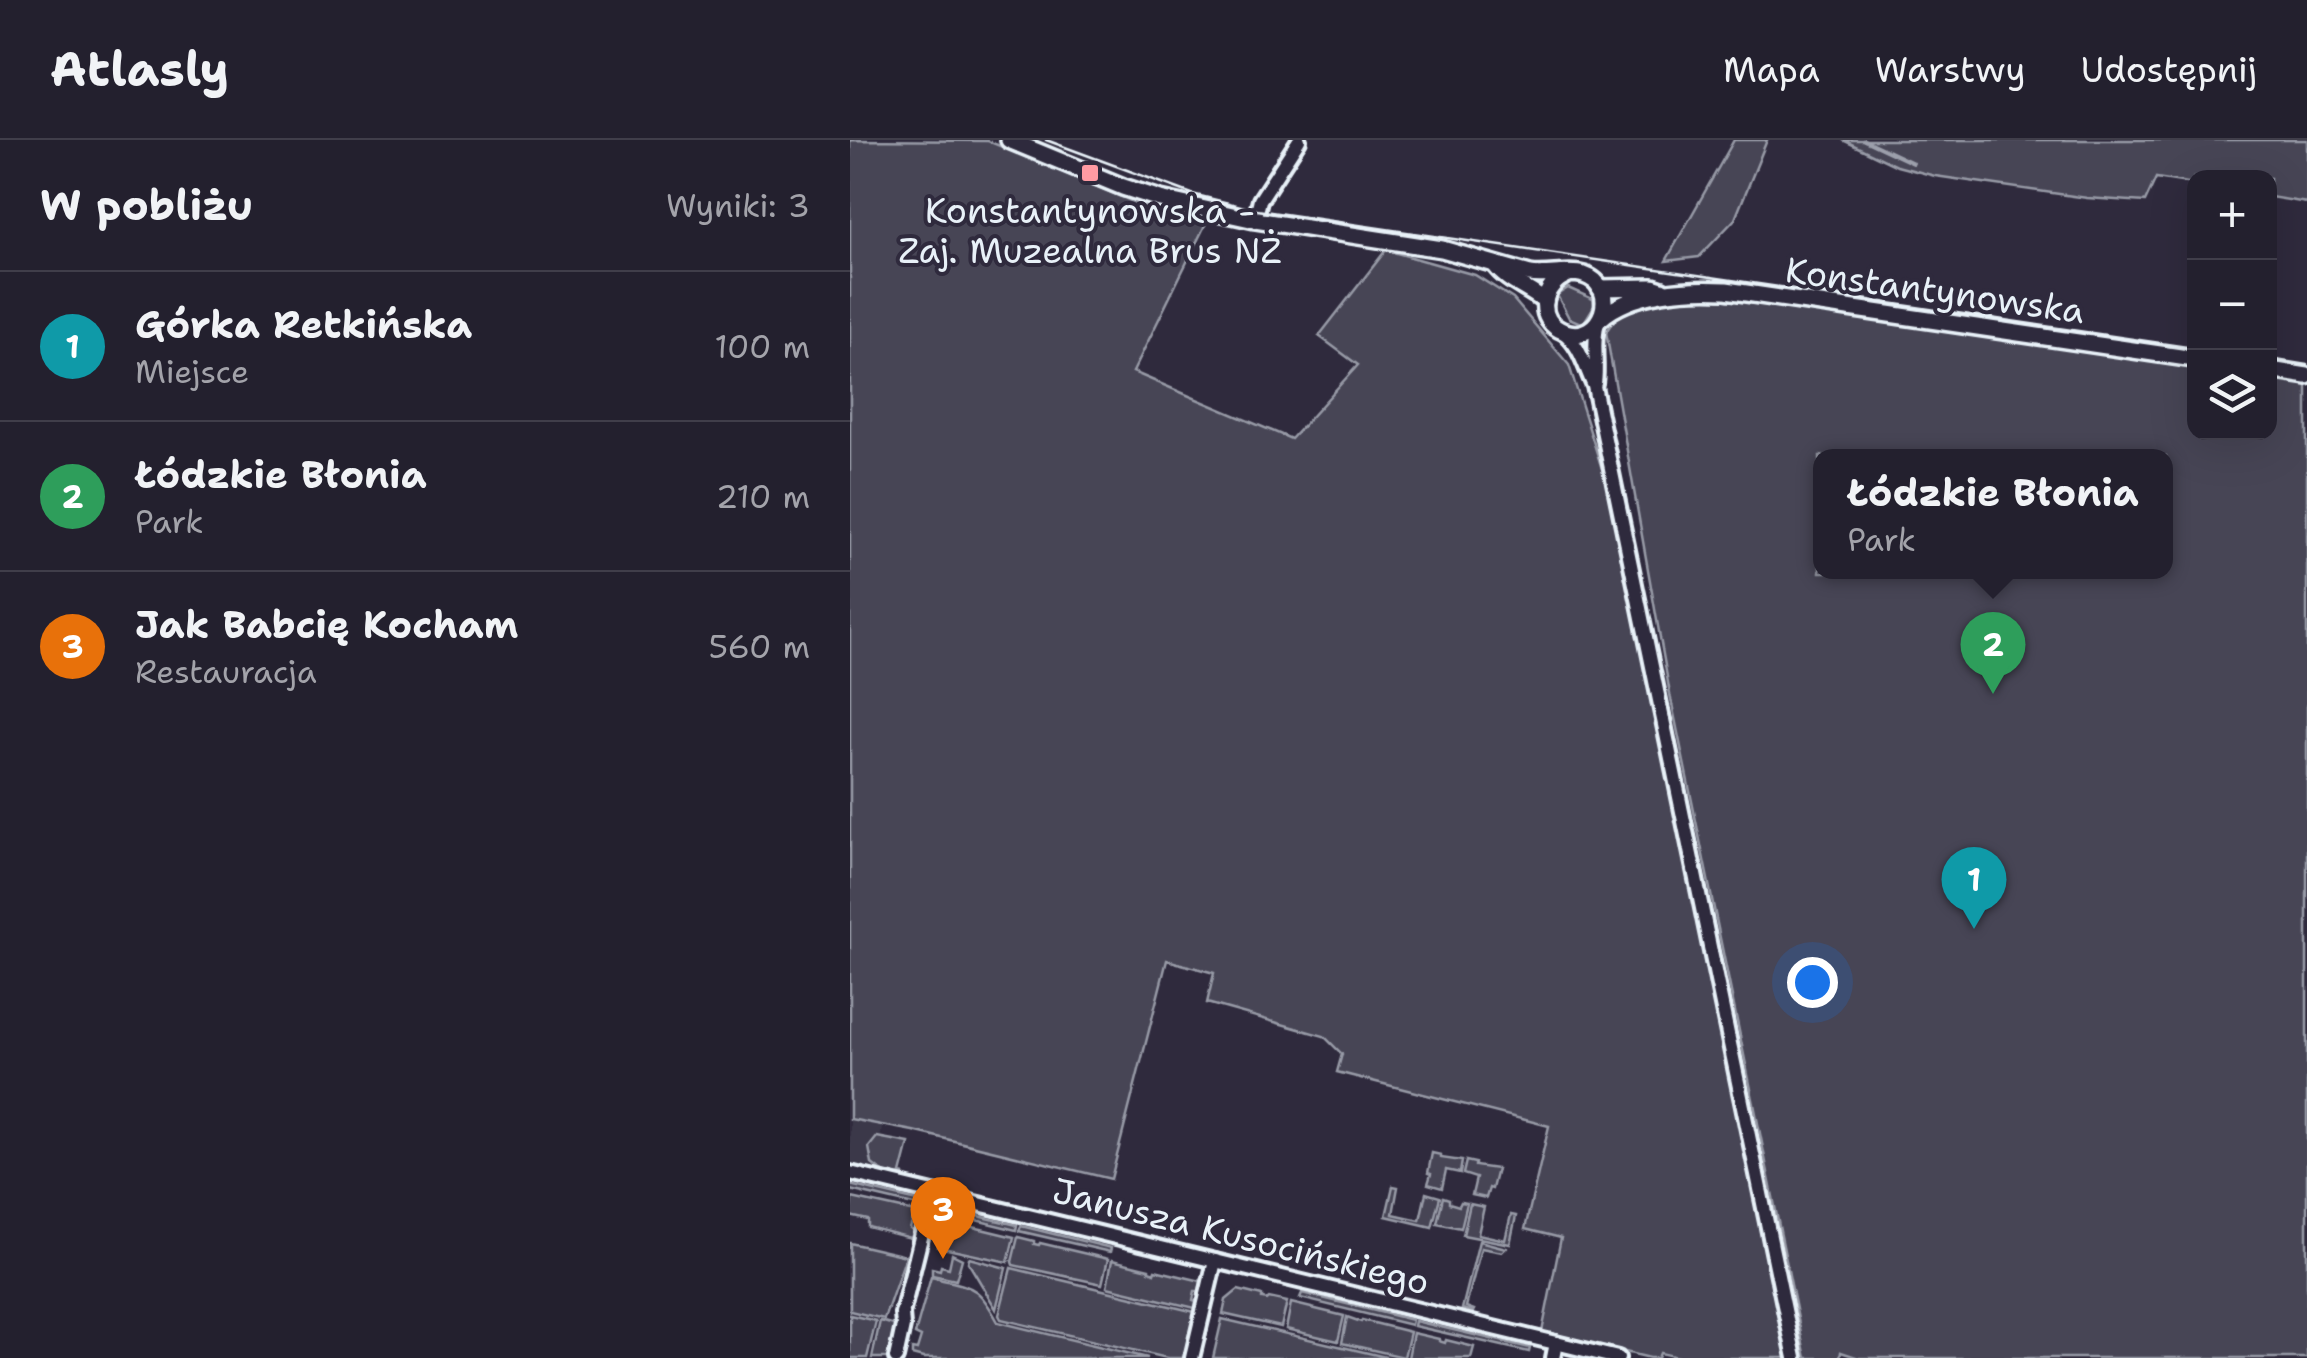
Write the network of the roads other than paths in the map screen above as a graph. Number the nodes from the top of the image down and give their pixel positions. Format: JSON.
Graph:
{"nodes":[{"id":1,"x":1009,"y":140,"type":"edge"},
{"id":2,"x":1299,"y":140,"type":"edge"},
{"id":3,"x":1254,"y":220,"type":"junction"},
{"id":4,"x":1495,"y":266,"type":"junction"},
{"id":5,"x":1569,"y":274,"type":"junction"},
{"id":6,"x":1600,"y":288,"type":"junction"},
{"id":7,"x":1666,"y":291,"type":"junction"},
{"id":8,"x":1545,"y":302,"type":"junction"},
{"id":9,"x":1600,"y":320,"type":"junction"},
{"id":10,"x":1560,"y":330,"type":"junction"},
{"id":11,"x":2187,"y":358,"type":"edge"},
{"id":12,"x":2277,"y":371,"type":"edge"},
{"id":13,"x":2307,"y":376,"type":"edge"},
{"id":14,"x":1594,"y":386,"type":"junction"},
{"id":15,"x":850,"y":1173,"type":"edge"},
{"id":16,"x":932,"y":1193,"type":"junction"},
{"id":17,"x":1215,"y":1261,"type":"junction"},
{"id":18,"x":1556,"y":1343,"type":"junction"},
{"id":19,"x":896,"y":1358,"type":"edge"},
{"id":20,"x":1192,"y":1358,"type":"edge"},
{"id":21,"x":1552,"y":1358,"type":"edge"},
{"id":22,"x":1618,"y":1358,"type":"edge"},
{"id":23,"x":1795,"y":1358,"type":"edge"}],
"edges":[{"from":1,"to":3,"type":"main road"},
{"from":2,"to":3,"type":"street"},
{"from":3,"to":4,"type":"main road"},
{"from":4,"to":5,"type":"main road"},
{"from":4,"to":8,"type":"main road"},
{"from":5,"to":6,"type":"main road"},
{"from":5,"to":8,"type":"main road"},
{"from":6,"to":7,"type":"main road","name":"Konstantynowska"},
{"from":6,"to":9,"type":"main road"},
{"from":7,"to":9,"type":"main road","name":"Konstantynowska"},
{"from":7,"to":11,"type":"main road","name":"Konstantynowska"},
{"from":8,"to":10,"type":"main road"},
{"from":9,"to":10,"type":"main road"},
{"from":9,"to":14,"type":"street"},
{"from":10,"to":14,"type":"street"},
{"from":12,"to":13,"type":"main road"},
{"from":14,"to":23,"type":"street"},
{"from":15,"to":16,"type":"street","name":"Janusza Kusocińskiego"},
{"from":16,"to":17,"type":"street","name":"Janusza Kusocińskiego"},
{"from":16,"to":19,"type":"street"},
{"from":17,"to":18,"type":"street","name":"Janusza Kusocińskiego"},
{"from":17,"to":20,"type":"street"},
{"from":18,"to":21,"type":"street"},
{"from":18,"to":22,"type":"street","name":"Janusza Kusocińskiego"}]}
